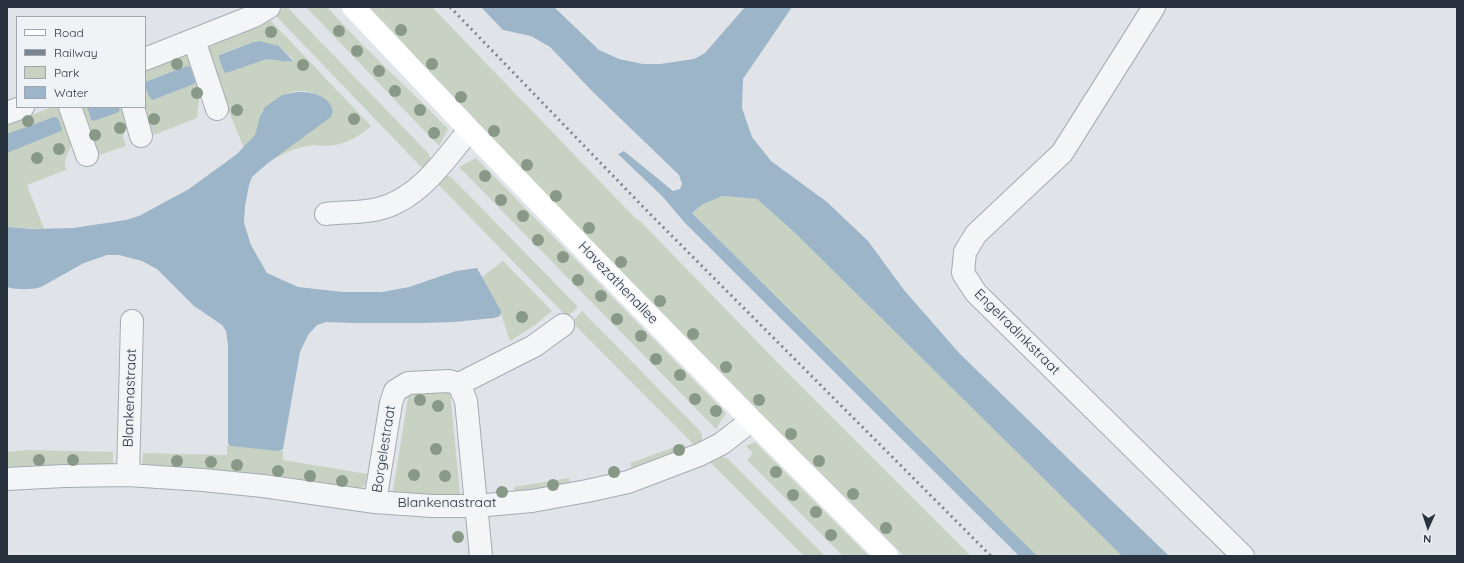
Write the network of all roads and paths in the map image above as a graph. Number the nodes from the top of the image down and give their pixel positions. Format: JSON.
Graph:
{"nodes":[{"id":1,"x":269,"y":7,"type":"edge"},
{"id":2,"x":353,"y":7,"type":"edge"},
{"id":3,"x":1154,"y":7,"type":"edge"},
{"id":4,"x":194,"y":40,"type":"junction"},
{"id":5,"x":146,"y":60,"type":"edge"},
{"id":6,"x":20,"y":108,"type":"edge"},
{"id":7,"x":70,"y":108,"type":"edge"},
{"id":8,"x":132,"y":108,"type":"edge"},
{"id":9,"x":217,"y":109,"type":"dead end"},
{"id":10,"x":7,"y":113,"type":"edge"},
{"id":11,"x":469,"y":130,"type":"junction"},
{"id":12,"x":141,"y":136,"type":"dead end"},
{"id":13,"x":87,"y":155,"type":"dead end"},
{"id":14,"x":326,"y":214,"type":"dead end"},
{"id":15,"x":132,"y":321,"type":"dead end"},
{"id":16,"x":563,"y":325,"type":"dead end"},
{"id":17,"x":459,"y":384,"type":"junction"},
{"id":18,"x":751,"y":421,"type":"junction"},
{"id":19,"x":128,"y":474,"type":"junction"},
{"id":20,"x":7,"y":479,"type":"edge"},
{"id":21,"x":375,"y":502,"type":"junction"},
{"id":22,"x":476,"y":506,"type":"junction"},
{"id":23,"x":481,"y":556,"type":"edge"},
{"id":24,"x":887,"y":556,"type":"edge"},
{"id":25,"x":1243,"y":556,"type":"edge"}],
"edges":[{"from":1,"to":4,"type":"street"},
{"from":2,"to":11,"type":"main road","name":"Havezathenallee"},
{"from":3,"to":25,"type":"street","name":"Engelradinkstraat"},
{"from":4,"to":5,"type":"street"},
{"from":4,"to":9,"type":"street"},
{"from":6,"to":10,"type":"street"},
{"from":7,"to":13,"type":"street"},
{"from":8,"to":12,"type":"street"},
{"from":11,"to":14,"type":"street"},
{"from":11,"to":18,"type":"main road","name":"Havezathenallee"},
{"from":15,"to":19,"type":"street","name":"Blankenastraat"},
{"from":16,"to":17,"type":"street"},
{"from":17,"to":21,"type":"street","name":"Borgelestraat"},
{"from":17,"to":22,"type":"street"},
{"from":18,"to":22,"type":"street","name":"Blankenastraat"},
{"from":18,"to":24,"type":"main road","name":"Havezathenallee"},
{"from":19,"to":20,"type":"street","name":"Blankenastraat"},
{"from":19,"to":21,"type":"street","name":"Blankenastraat"},
{"from":21,"to":22,"type":"street","name":"Blankenastraat"},
{"from":22,"to":23,"type":"street"}]}
